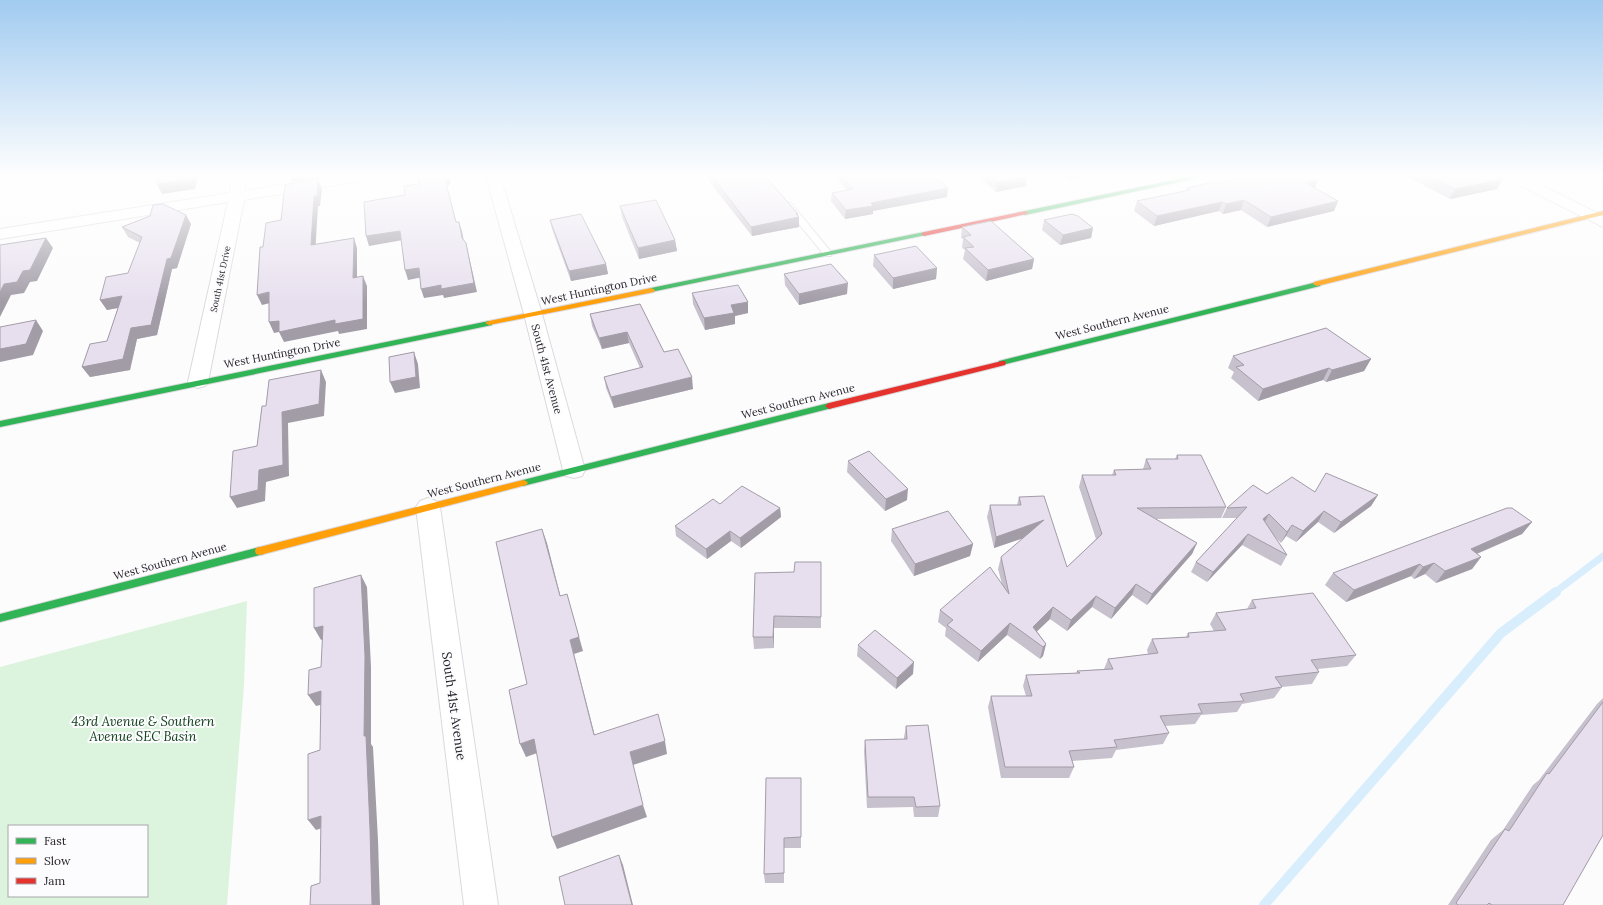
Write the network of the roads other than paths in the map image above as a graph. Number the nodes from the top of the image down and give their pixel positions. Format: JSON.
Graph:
{"nodes":[{"id":1,"x":101,"y":218,"type":"edge"},
{"id":2,"x":233,"y":218,"type":"edge"},
{"id":3,"x":505,"y":218,"type":"edge"},
{"id":4,"x":798,"y":218,"type":"edge"},
{"id":5,"x":1000,"y":218,"type":"edge"},
{"id":6,"x":1594,"y":218,"type":"edge"},
{"id":7,"x":0,"y":234,"type":"edge"},
{"id":8,"x":828,"y":254,"type":"junction"},
{"id":9,"x":533,"y":314,"type":"junction"},
{"id":10,"x":198,"y":382,"type":"junction"},
{"id":11,"x":0,"y":424,"type":"edge"},
{"id":12,"x":574,"y":470,"type":"junction"},
{"id":13,"x":428,"y":507,"type":"junction"},
{"id":14,"x":0,"y":618,"type":"edge"},
{"id":15,"x":481,"y":905,"type":"edge"}],
"edges":[{"from":1,"to":7,"type":"street"},
{"from":2,"to":10,"type":"street","name":"South 41st Drive"},
{"from":3,"to":9,"type":"street","name":"South 41st Avenue"},
{"from":4,"to":8,"type":"lane"},
{"from":5,"to":8,"type":"main road","name":"West Huntington Drive"},
{"from":6,"to":12,"type":"main road","name":"West Southern Avenue"},
{"from":8,"to":9,"type":"main road","name":"West Huntington Drive"},
{"from":9,"to":10,"type":"main road","name":"West Huntington Drive"},
{"from":9,"to":12,"type":"street","name":"South 41st Avenue"},
{"from":10,"to":11,"type":"main road","name":"West Huntington Drive"},
{"from":12,"to":13,"type":"main road","name":"West Southern Avenue"},
{"from":13,"to":14,"type":"main road","name":"West Southern Avenue"},
{"from":13,"to":15,"type":"street","name":"South 41st Avenue"}]}
